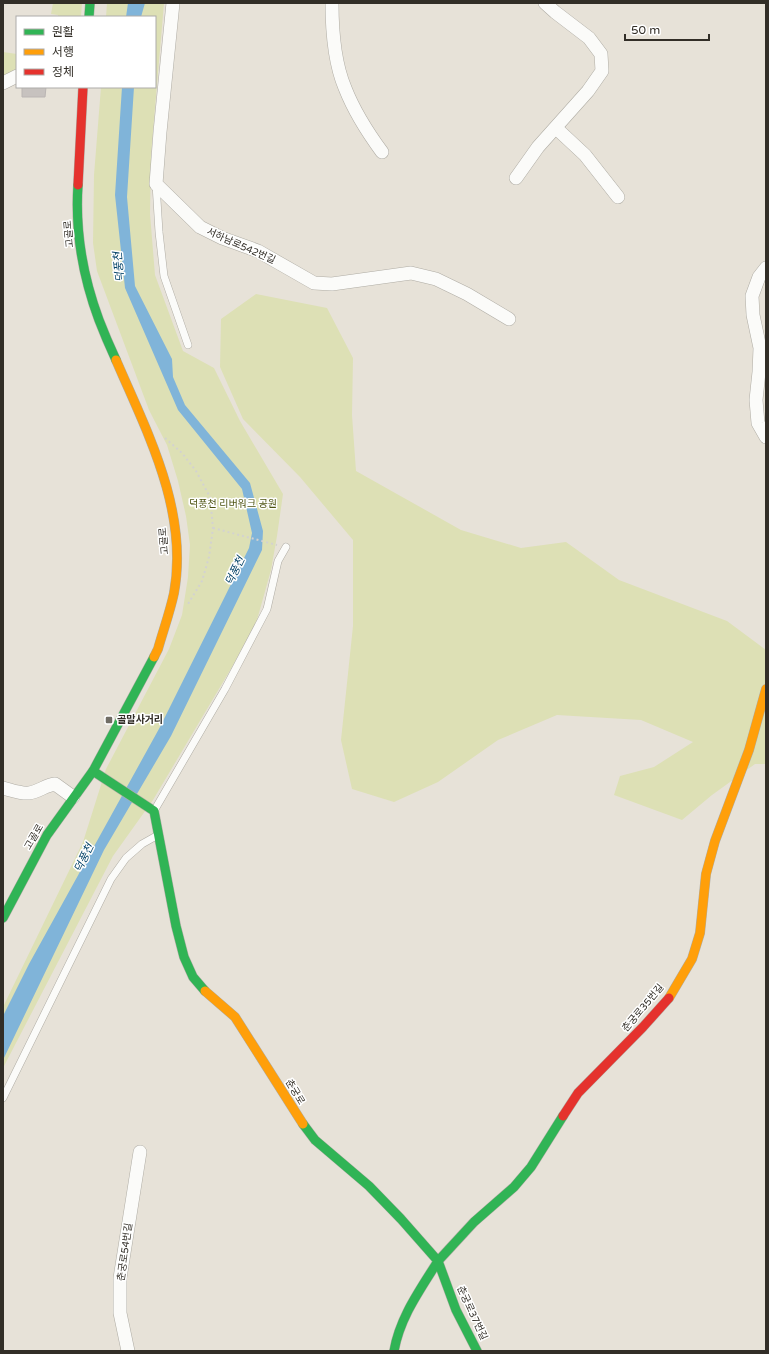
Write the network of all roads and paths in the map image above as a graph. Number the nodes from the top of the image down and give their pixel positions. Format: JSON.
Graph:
{"nodes":[{"id":1,"x":90,"y":3,"type":"edge"},
{"id":2,"x":173,"y":3,"type":"edge"},
{"id":3,"x":332,"y":3,"type":"edge"},
{"id":4,"x":545,"y":3,"type":"edge"},
{"id":5,"x":89,"y":16,"type":"edge"},
{"id":6,"x":16,"y":76,"type":"edge"},
{"id":7,"x":3,"y":83,"type":"edge"},
{"id":8,"x":84,"y":88,"type":"edge"},
{"id":9,"x":556,"y":128,"type":"junction"},
{"id":10,"x":382,"y":152,"type":"dead end"},
{"id":11,"x":516,"y":178,"type":"dead end"},
{"id":12,"x":156,"y":184,"type":"junction"},
{"id":13,"x":618,"y":197,"type":"dead end"},
{"id":14,"x":766,"y":268,"type":"edge"},
{"id":15,"x":509,"y":319,"type":"dead end"},
{"id":16,"x":188,"y":345,"type":"dead end"},
{"id":17,"x":145,"y":428,"type":"junction"},
{"id":18,"x":766,"y":437,"type":"edge"},
{"id":19,"x":212,"y":528,"type":"junction"},
{"id":20,"x":286,"y":547,"type":"joint"},
{"id":21,"x":188,"y":604,"type":"dead end"},
{"id":22,"x":766,"y":689,"type":"edge"},
{"id":23,"x":92,"y":771,"type":"junction"},
{"id":24,"x":3,"y":788,"type":"edge"},
{"id":25,"x":74,"y":797,"type":"junction"},
{"id":26,"x":154,"y":811,"type":"junction"},
{"id":27,"x":158,"y":835,"type":"junction"},
{"id":28,"x":3,"y":918,"type":"edge"},
{"id":29,"x":3,"y":1098,"type":"edge"},
{"id":30,"x":140,"y":1152,"type":"dead end"},
{"id":31,"x":438,"y":1262,"type":"junction"},
{"id":32,"x":128,"y":1351,"type":"edge"},
{"id":33,"x":394,"y":1351,"type":"edge"},
{"id":34,"x":477,"y":1351,"type":"edge"}],
"edges":[{"from":1,"to":5,"type":"street"},
{"from":2,"to":12,"type":"street"},
{"from":3,"to":10,"type":"street"},
{"from":4,"to":9,"type":"street"},
{"from":6,"to":7,"type":"street"},
{"from":8,"to":17,"type":"street","name":"고골로"},
{"from":9,"to":11,"type":"street"},
{"from":9,"to":13,"type":"street"},
{"from":12,"to":15,"type":"street","name":"서하남로542번길"},
{"from":12,"to":16,"type":"lane"},
{"from":14,"to":18,"type":"street"},
{"from":17,"to":19,"type":"path"},
{"from":17,"to":23,"type":"street","name":"고골로"},
{"from":19,"to":20,"type":"path"},
{"from":19,"to":21,"type":"path"},
{"from":20,"to":26,"type":"lane"},
{"from":22,"to":31,"type":"street","name":"춘궁로35번길"},
{"from":23,"to":25,"type":"street","name":"고골로"},
{"from":23,"to":26,"type":"street"},
{"from":24,"to":25,"type":"street"},
{"from":25,"to":28,"type":"street","name":"고골로"},
{"from":26,"to":27,"type":"street","name":"춘궁로"},
{"from":27,"to":29,"type":"lane"},
{"from":27,"to":31,"type":"street","name":"춘궁로"},
{"from":30,"to":32,"type":"street","name":"춘궁로54번길"},
{"from":31,"to":33,"type":"street"},
{"from":31,"to":34,"type":"street","name":"춘궁로37번길"}]}
